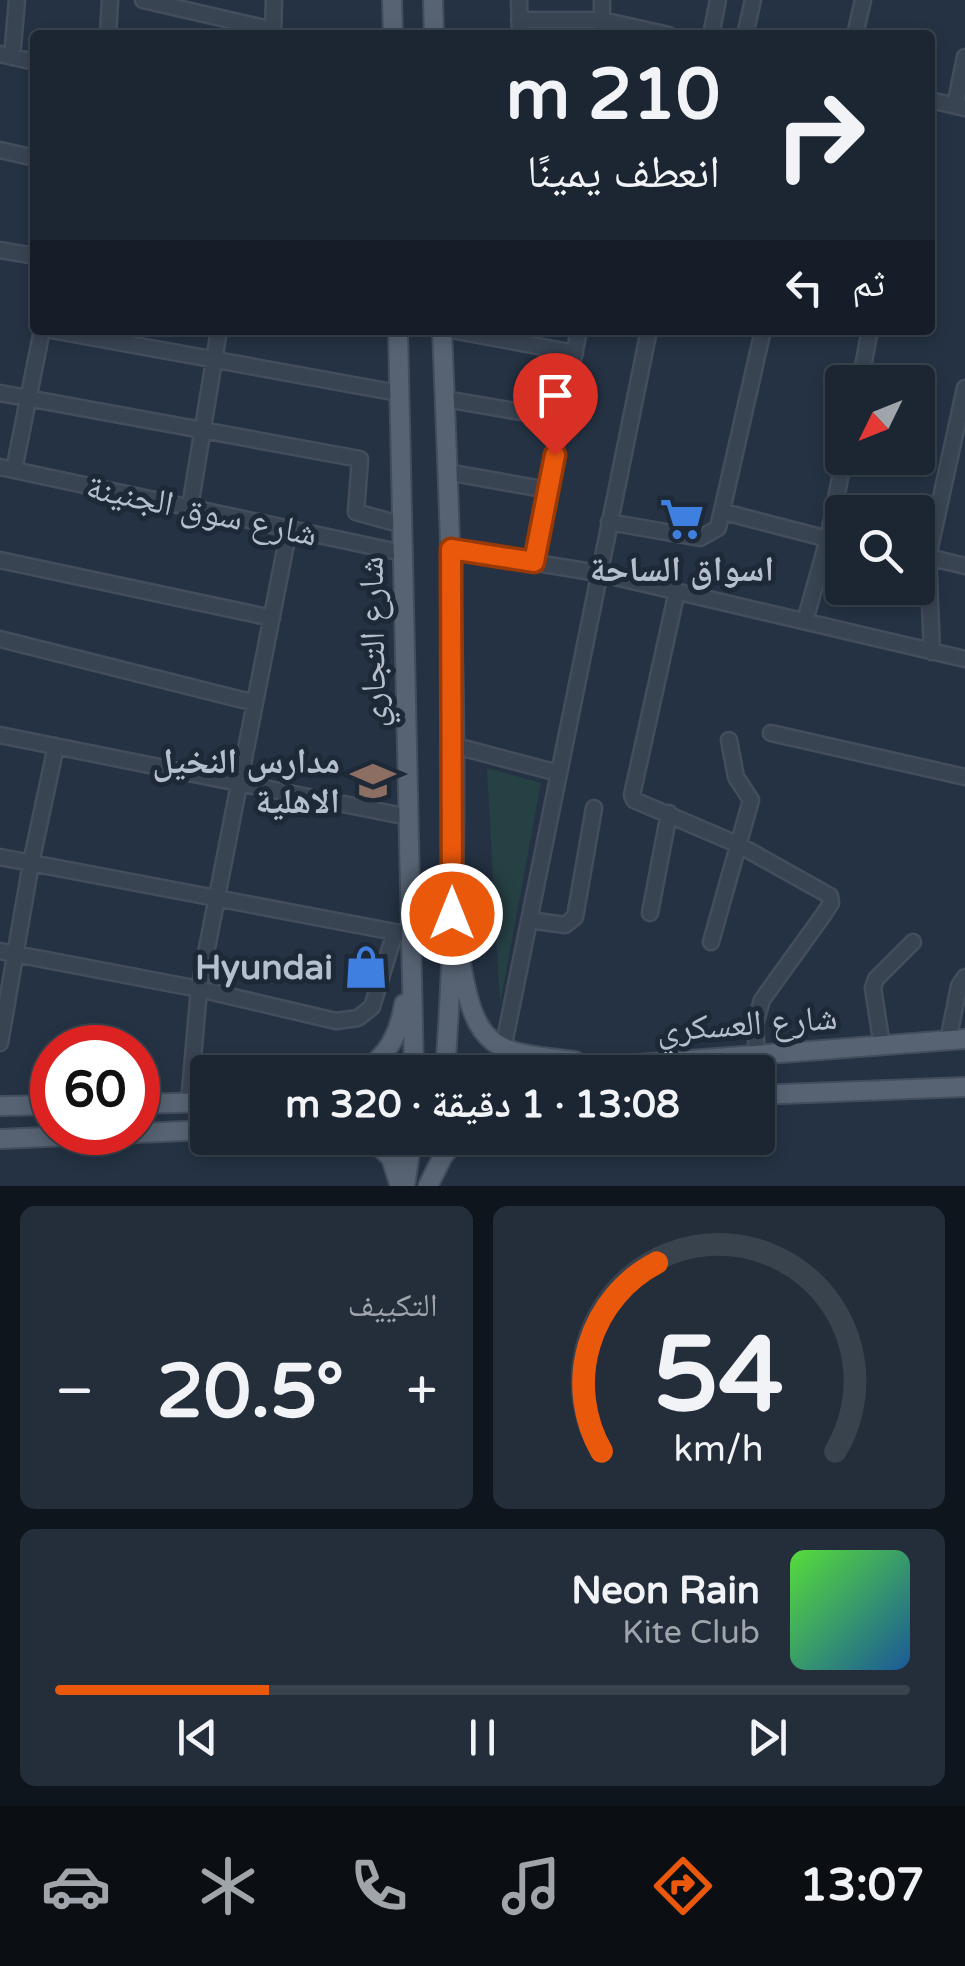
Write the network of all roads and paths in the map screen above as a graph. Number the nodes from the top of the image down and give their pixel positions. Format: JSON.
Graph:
{"nodes":[{"id":1,"x":17,"y":0,"type":"edge"},
{"id":2,"x":110,"y":0,"type":"edge"},
{"id":3,"x":143,"y":0,"type":"edge"},
{"id":4,"x":274,"y":0,"type":"edge"},
{"id":5,"x":392,"y":0,"type":"edge"},
{"id":6,"x":433,"y":0,"type":"edge"},
{"id":7,"x":519,"y":0,"type":"edge"},
{"id":8,"x":602,"y":0,"type":"edge"},
{"id":9,"x":718,"y":0,"type":"edge"},
{"id":10,"x":753,"y":0,"type":"edge"},
{"id":11,"x":863,"y":0,"type":"edge"},
{"id":12,"x":520,"y":28,"type":"edge"},
{"id":13,"x":602,"y":28,"type":"edge"},
{"id":14,"x":108,"y":30,"type":"edge"},
{"id":15,"x":265,"y":30,"type":"edge"},
{"id":16,"x":273,"y":30,"type":"edge"},
{"id":17,"x":393,"y":30,"type":"edge"},
{"id":18,"x":434,"y":30,"type":"edge"},
{"id":19,"x":712,"y":30,"type":"edge"},
{"id":20,"x":746,"y":30,"type":"edge"},
{"id":21,"x":857,"y":30,"type":"edge"},
{"id":22,"x":6,"y":55,"type":"edge"},
{"id":23,"x":965,"y":57,"type":"edge"},
{"id":24,"x":935,"y":101,"type":"edge"},
{"id":25,"x":960,"y":107,"type":"edge"},
{"id":26,"x":0,"y":150,"type":"edge"},
{"id":27,"x":30,"y":157,"type":"edge"},
{"id":28,"x":0,"y":250,"type":"edge"},
{"id":29,"x":30,"y":255,"type":"edge"},
{"id":30,"x":41,"y":335,"type":"edge"},
{"id":31,"x":78,"y":335,"type":"edge"},
{"id":32,"x":218,"y":335,"type":"edge"},
{"id":33,"x":398,"y":335,"type":"edge"},
{"id":34,"x":442,"y":335,"type":"edge"},
{"id":35,"x":478,"y":335,"type":"edge"},
{"id":36,"x":578,"y":335,"type":"edge"},
{"id":37,"x":648,"y":335,"type":"edge"},
{"id":38,"x":762,"y":335,"type":"edge"},
{"id":39,"x":869,"y":335,"type":"edge"},
{"id":40,"x":574,"y":353,"type":"junction"},
{"id":41,"x":214,"y":360,"type":"junction"},
{"id":42,"x":863,"y":365,"type":"edge"},
{"id":43,"x":965,"y":388,"type":"edge"},
{"id":44,"x":0,"y":393,"type":"edge"},
{"id":45,"x":398,"y":393,"type":"junction"},
{"id":46,"x":28,"y":398,"type":"junction"},
{"id":47,"x":445,"y":399,"type":"junction"},
{"id":48,"x":562,"y":419,"type":"junction"},
{"id":49,"x":203,"y":430,"type":"junction"},
{"id":50,"x":7,"y":468,"type":"edge"},
{"id":51,"x":447,"y":472,"type":"junction"},
{"id":52,"x":548,"y":490,"type":"junction"},
{"id":53,"x":190,"y":508,"type":"junction"},
{"id":54,"x":724,"y":512,"type":"junction"},
{"id":55,"x":608,"y":522,"type":"junction"},
{"id":56,"x":402,"y":525,"type":"junction"},
{"id":57,"x":935,"y":525,"type":"edge"},
{"id":58,"x":289,"y":529,"type":"junction"},
{"id":59,"x":825,"y":538,"type":"edge"},
{"id":60,"x":451,"y":549,"type":"junction"},
{"id":61,"x":825,"y":549,"type":"edge"},
{"id":62,"x":403,"y":553,"type":"junction"},
{"id":63,"x":935,"y":559,"type":"edge"},
{"id":64,"x":0,"y":560,"type":"edge"},
{"id":65,"x":534,"y":562,"type":"junction"},
{"id":66,"x":965,"y":566,"type":"edge"},
{"id":67,"x":598,"y":573,"type":"junction"},
{"id":68,"x":677,"y":592,"type":"junction"},
{"id":69,"x":930,"y":605,"type":"edge"},
{"id":70,"x":272,"y":618,"type":"junction"},
{"id":71,"x":804,"y":622,"type":"junction"},
{"id":72,"x":0,"y":640,"type":"edge"},
{"id":73,"x":932,"y":652,"type":"junction"},
{"id":74,"x":965,"y":659,"type":"edge"},
{"id":75,"x":255,"y":703,"type":"junction"},
{"id":76,"x":0,"y":734,"type":"edge"},
{"id":77,"x":771,"y":734,"type":"dead end"},
{"id":78,"x":729,"y":740,"type":"dead end"},
{"id":79,"x":452,"y":745,"type":"junction"},
{"id":80,"x":56,"y":746,"type":"junction"},
{"id":81,"x":558,"y":772,"type":"junction"},
{"id":82,"x":965,"y":777,"type":"edge"},
{"id":83,"x":239,"y":783,"type":"junction"},
{"id":84,"x":594,"y":808,"type":"dead end"},
{"id":85,"x":669,"y":813,"type":"junction"},
{"id":86,"x":408,"y":817,"type":"junction"},
{"id":87,"x":739,"y":844,"type":"junction"},
{"id":88,"x":0,"y":856,"type":"edge"},
{"id":89,"x":31,"y":863,"type":"junction"},
{"id":90,"x":217,"y":896,"type":"junction"},
{"id":91,"x":650,"y":913,"type":"dead end"},
{"id":92,"x":452,"y":914,"type":"junction"},
{"id":93,"x":528,"y":920,"type":"junction"},
{"id":94,"x":403,"y":933,"type":"junction"},
{"id":95,"x":711,"y":942,"type":"dead end"},
{"id":96,"x":913,"y":942,"type":"dead end"},
{"id":97,"x":8,"y":952,"type":"edge"},
{"id":98,"x":411,"y":969,"type":"junction"},
{"id":99,"x":965,"y":977,"type":"edge"},
{"id":100,"x":199,"y":989,"type":"junction"},
{"id":101,"x":956,"y":1040,"type":"edge"},
{"id":102,"x":0,"y":1043,"type":"edge"},
{"id":103,"x":882,"y":1046,"type":"junction"},
{"id":104,"x":503,"y":1050,"type":"junction"},
{"id":105,"x":198,"y":1055,"type":"edge"},
{"id":106,"x":384,"y":1055,"type":"edge"},
{"id":107,"x":414,"y":1055,"type":"edge"},
{"id":108,"x":446,"y":1055,"type":"edge"},
{"id":109,"x":526,"y":1055,"type":"edge"},
{"id":110,"x":757,"y":1055,"type":"joint"},
{"id":111,"x":965,"y":1087,"type":"edge"},
{"id":112,"x":775,"y":1095,"type":"edge"},
{"id":113,"x":190,"y":1103,"type":"edge"},
{"id":114,"x":160,"y":1104,"type":"edge"},
{"id":115,"x":0,"y":1106,"type":"edge"},
{"id":116,"x":30,"y":1106,"type":"edge"},
{"id":117,"x":190,"y":1131,"type":"edge"},
{"id":118,"x":0,"y":1139,"type":"edge"},
{"id":119,"x":388,"y":1155,"type":"edge"},
{"id":120,"x":409,"y":1155,"type":"edge"},
{"id":121,"x":434,"y":1155,"type":"edge"},
{"id":122,"x":444,"y":1155,"type":"edge"},
{"id":123,"x":403,"y":1186,"type":"edge"},
{"id":124,"x":427,"y":1186,"type":"edge"}],
"edges":[{"from":1,"to":22,"type":"street"},
{"from":2,"to":14,"type":"street"},
{"from":3,"to":15,"type":"street"},
{"from":4,"to":16,"type":"street"},
{"from":5,"to":17,"type":"main road"},
{"from":6,"to":18,"type":"main road"},
{"from":7,"to":12,"type":"street"},
{"from":8,"to":13,"type":"street"},
{"from":9,"to":19,"type":"street"},
{"from":10,"to":20,"type":"street"},
{"from":11,"to":21,"type":"street"},
{"from":12,"to":13,"type":"street"},
{"from":23,"to":25,"type":"street"},
{"from":24,"to":25,"type":"street"},
{"from":26,"to":27,"type":"street"},
{"from":28,"to":29,"type":"street"},
{"from":30,"to":46,"type":"street"},
{"from":31,"to":41,"type":"street"},
{"from":32,"to":41,"type":"street"},
{"from":33,"to":45,"type":"main road","name":"شارع التجاري"},
{"from":34,"to":47,"type":"main road"},
{"from":35,"to":40,"type":"street"},
{"from":36,"to":40,"type":"street"},
{"from":37,"to":55,"type":"street"},
{"from":38,"to":54,"type":"street"},
{"from":39,"to":42,"type":"street"},
{"from":40,"to":48,"type":"street"},
{"from":41,"to":45,"type":"street"},
{"from":41,"to":49,"type":"street"},
{"from":43,"to":57,"type":"street"},
{"from":44,"to":46,"type":"street"},
{"from":45,"to":56,"type":"main road","name":"شارع التجاري"},
{"from":46,"to":49,"type":"street"},
{"from":46,"to":50,"type":"street"},
{"from":47,"to":48,"type":"street"},
{"from":47,"to":51,"type":"main road"},
{"from":48,"to":52,"type":"street"},
{"from":49,"to":53,"type":"street"},
{"from":49,"to":56,"type":"street"},
{"from":50,"to":53,"type":"street","name":"شارع سوق الجنينة"},
{"from":51,"to":52,"type":"street"},
{"from":51,"to":60,"type":"main road"},
{"from":52,"to":65,"type":"street"},
{"from":53,"to":58,"type":"street","name":"شارع سوق الجنينة"},
{"from":54,"to":55,"type":"street"},
{"from":54,"to":59,"type":"street"},
{"from":55,"to":67,"type":"street"},
{"from":56,"to":62,"type":"main road","name":"شارع التجاري"},
{"from":58,"to":62,"type":"street","name":"شارع سوق الجنينة"},
{"from":58,"to":70,"type":"street"},
{"from":60,"to":65,"type":"street"},
{"from":60,"to":79,"type":"main road"},
{"from":61,"to":71,"type":"street"},
{"from":62,"to":86,"type":"main road","name":"شارع التجاري"},
{"from":63,"to":66,"type":"street"},
{"from":64,"to":70,"type":"street"},
{"from":65,"to":67,"type":"street"},
{"from":67,"to":68,"type":"street"},
{"from":67,"to":81,"type":"street"},
{"from":68,"to":71,"type":"street"},
{"from":68,"to":85,"type":"street"},
{"from":69,"to":73,"type":"street"},
{"from":70,"to":75,"type":"street"},
{"from":71,"to":73,"type":"street"},
{"from":72,"to":75,"type":"street"},
{"from":73,"to":74,"type":"street"},
{"from":75,"to":83,"type":"street"},
{"from":76,"to":80,"type":"street"},
{"from":77,"to":82,"type":"street"},
{"from":78,"to":87,"type":"street"},
{"from":79,"to":81,"type":"street"},
{"from":79,"to":92,"type":"main road"},
{"from":80,"to":83,"type":"street"},
{"from":80,"to":89,"type":"street"},
{"from":81,"to":93,"type":"street"},
{"from":83,"to":86,"type":"street"},
{"from":83,"to":90,"type":"street"},
{"from":84,"to":93,"type":"street"},
{"from":85,"to":87,"type":"street"},
{"from":85,"to":91,"type":"street"},
{"from":86,"to":94,"type":"main road","name":"شارع التجاري"},
{"from":87,"to":95,"type":"street"},
{"from":87,"to":110,"type":"street"},
{"from":88,"to":89,"type":"street"},
{"from":89,"to":90,"type":"street"},
{"from":89,"to":97,"type":"street"},
{"from":90,"to":94,"type":"street"},
{"from":90,"to":100,"type":"street"},
{"from":92,"to":104,"type":"main road"},
{"from":92,"to":108,"type":"main road"},
{"from":93,"to":104,"type":"street"},
{"from":94,"to":98,"type":"main road","name":"شارع التجاري"},
{"from":94,"to":100,"type":"street"},
{"from":96,"to":103,"type":"street"},
{"from":97,"to":100,"type":"street"},
{"from":97,"to":102,"type":"street"},
{"from":98,"to":106,"type":"main road"},
{"from":98,"to":107,"type":"main road","name":"شارع التجاري"},
{"from":99,"to":101,"type":"street"},
{"from":100,"to":105,"type":"street"},
{"from":101,"to":103,"type":"main road","name":"شارع العسكري"},
{"from":103,"to":110,"type":"main road","name":"شارع العسكري"},
{"from":104,"to":109,"type":"main road"},
{"from":111,"to":112,"type":"main road","name":"شارع العسكري"},
{"from":113,"to":114,"type":"main road"},
{"from":115,"to":116,"type":"main road"},
{"from":117,"to":118,"type":"main road"},
{"from":119,"to":123,"type":"main road"},
{"from":120,"to":123,"type":"main road"},
{"from":121,"to":124,"type":"main road"},
{"from":122,"to":124,"type":"main road"}]}
